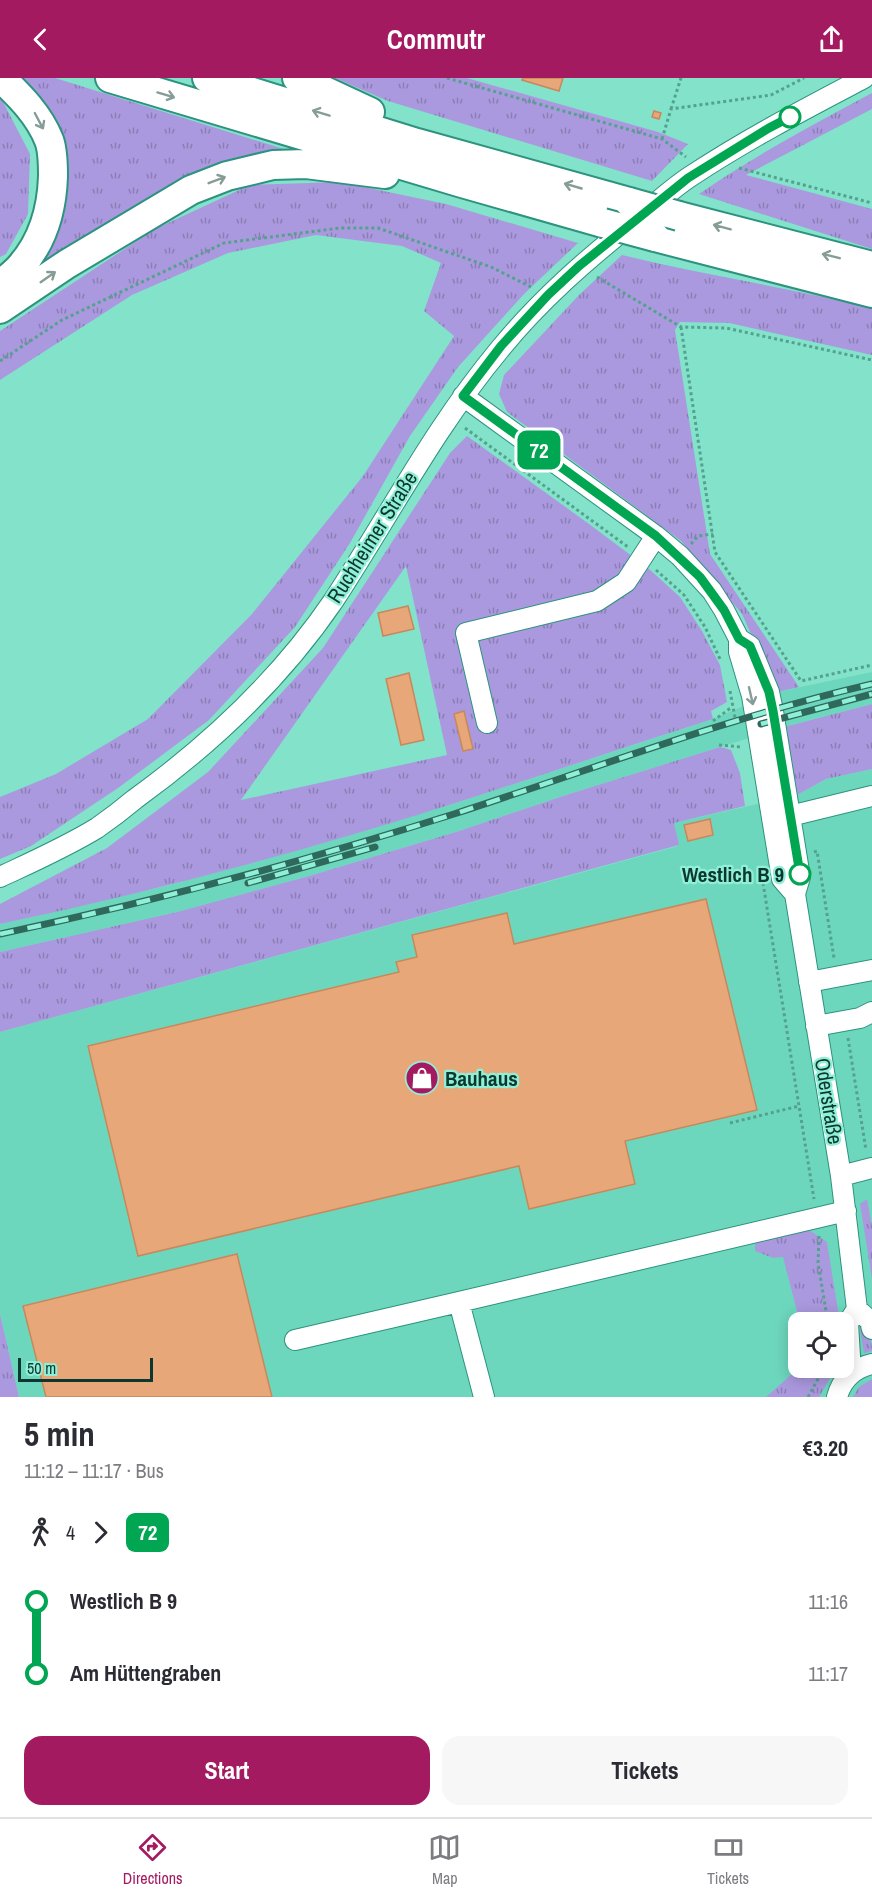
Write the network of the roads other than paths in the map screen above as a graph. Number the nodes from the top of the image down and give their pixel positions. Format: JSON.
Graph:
{"nodes":[{"id":1,"x":1,"y":78,"type":"edge"},
{"id":2,"x":110,"y":78,"type":"edge"},
{"id":3,"x":207,"y":78,"type":"edge"},
{"id":4,"x":297,"y":78,"type":"edge"},
{"id":5,"x":864,"y":78,"type":"edge"},
{"id":6,"x":417,"y":143,"type":"junction"},
{"id":7,"x":462,"y":183,"type":"junction"},
{"id":8,"x":872,"y":266,"type":"edge"},
{"id":9,"x":0,"y":285,"type":"edge"},
{"id":10,"x":872,"y":293,"type":"edge"},
{"id":11,"x":0,"y":309,"type":"edge"},
{"id":12,"x":463,"y":396,"type":"junction"},
{"id":13,"x":656,"y":536,"type":"junction"},
{"id":14,"x":739,"y":639,"type":"junction"},
{"id":15,"x":487,"y":723,"type":"dead end"},
{"id":16,"x":872,"y":796,"type":"edge"},
{"id":17,"x":790,"y":816,"type":"junction"},
{"id":18,"x":0,"y":877,"type":"edge"},
{"id":19,"x":795,"y":894,"type":"junction"},
{"id":20,"x":872,"y":970,"type":"edge"},
{"id":21,"x":809,"y":982,"type":"junction"},
{"id":22,"x":868,"y":1018,"type":"edge"},
{"id":23,"x":816,"y":1026,"type":"junction"},
{"id":24,"x":872,"y":1168,"type":"edge"},
{"id":25,"x":841,"y":1176,"type":"junction"},
{"id":26,"x":846,"y":1211,"type":"junction"},
{"id":27,"x":459,"y":1302,"type":"junction"},
{"id":28,"x":857,"y":1309,"type":"junction"},
{"id":29,"x":854,"y":1314,"type":"edge"},
{"id":30,"x":872,"y":1329,"type":"edge"},
{"id":31,"x":295,"y":1340,"type":"dead end"},
{"id":32,"x":872,"y":1364,"type":"edge"},
{"id":33,"x":854,"y":1372,"type":"edge"},
{"id":34,"x":847,"y":1378,"type":"edge"},
{"id":35,"x":484,"y":1397,"type":"edge"},
{"id":36,"x":837,"y":1397,"type":"edge"}],
"edges":[{"from":1,"to":9,"type":"highway","one_way":true},
{"from":2,"to":7,"type":"highway","one_way":true},
{"from":6,"to":3,"type":"highway","one_way":true},
{"from":4,"to":6,"type":"highway"},
{"from":5,"to":12,"type":"street","name":"Ruchheimer Straße"},
{"from":8,"to":6,"type":"highway","one_way":true,"bridge":true},
{"from":7,"to":10,"type":"highway","bridge":true},
{"from":11,"to":7,"type":"highway","one_way":true},
{"from":12,"to":13,"type":"street","name":"Oderstraße"},
{"from":12,"to":18,"type":"street","name":"Ruchheimer Straße"},
{"from":13,"to":14,"type":"street","name":"Oderstraße"},
{"from":13,"to":15,"type":"street"},
{"from":14,"to":17,"type":"street","name":"Oderstraße"},
{"from":14,"to":19,"type":"street","name":"Oderstraße","one_way":true},
{"from":16,"to":17,"type":"street"},
{"from":17,"to":19,"type":"street","name":"Oderstraße"},
{"from":19,"to":21,"type":"street","name":"Oderstraße"},
{"from":20,"to":21,"type":"street"},
{"from":21,"to":23,"type":"street","name":"Oderstraße"},
{"from":22,"to":23,"type":"street"},
{"from":23,"to":25,"type":"street","name":"Oderstraße"},
{"from":24,"to":25,"type":"street"},
{"from":25,"to":26,"type":"street","name":"Oderstraße"},
{"from":26,"to":27,"type":"street"},
{"from":26,"to":28,"type":"street","name":"Oderstraße"},
{"from":27,"to":31,"type":"street"},
{"from":27,"to":35,"type":"street"},
{"from":28,"to":29,"type":"street","name":"Oderstraße"},
{"from":28,"to":30,"type":"street"},
{"from":32,"to":33,"type":"street"},
{"from":34,"to":36,"type":"street"}]}
